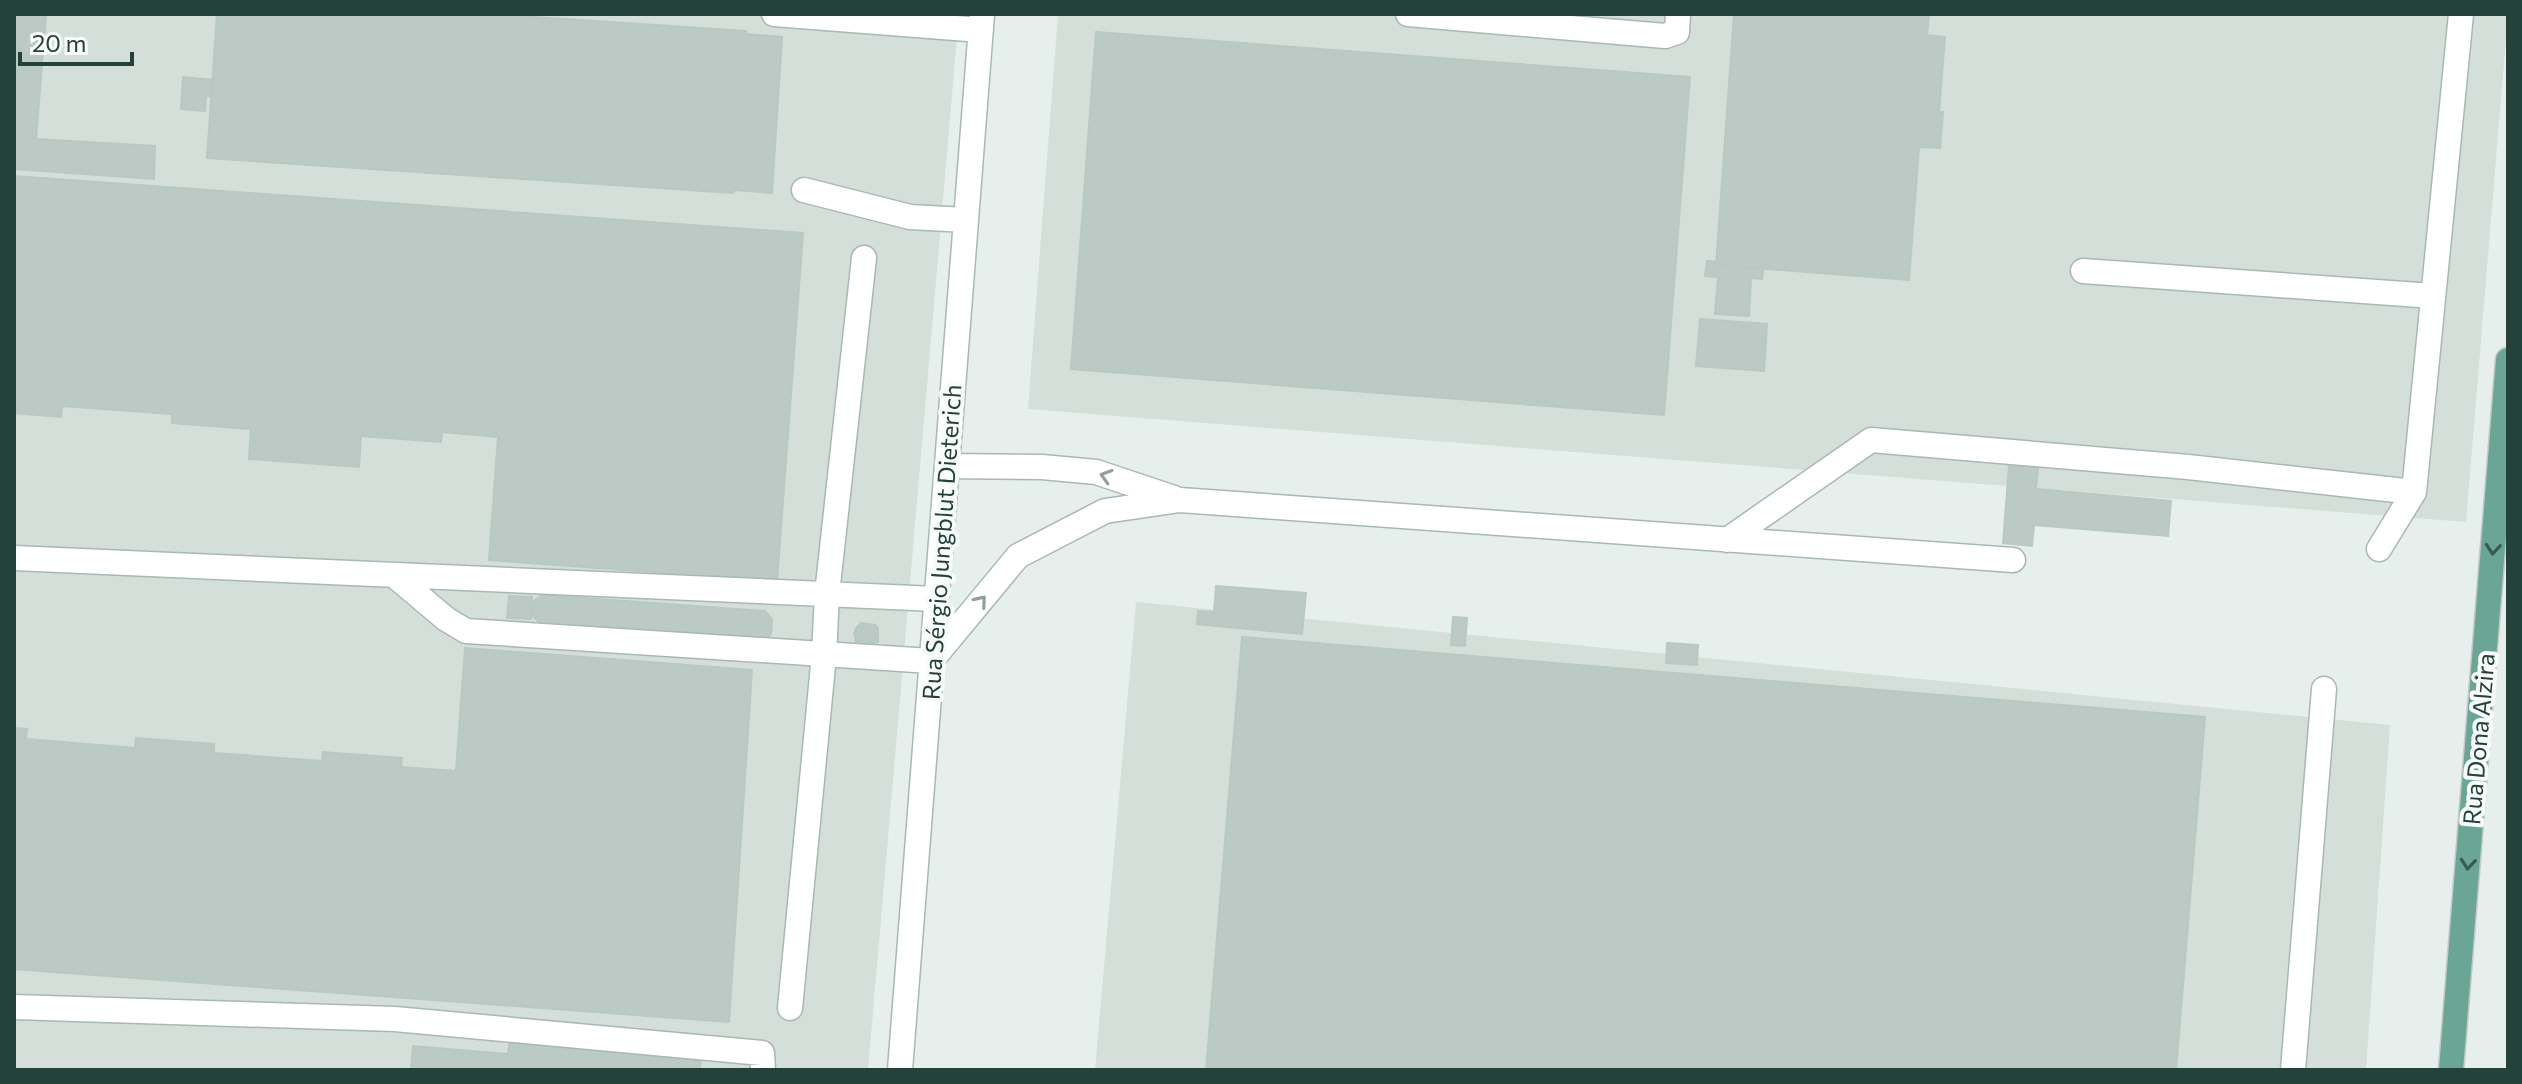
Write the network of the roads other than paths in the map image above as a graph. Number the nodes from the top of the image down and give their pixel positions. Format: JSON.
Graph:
{"nodes":[{"id":1,"x":774,"y":14,"type":"edge"},
{"id":2,"x":1408,"y":14,"type":"edge"},
{"id":3,"x":1678,"y":14,"type":"edge"},
{"id":4,"x":2461,"y":14,"type":"edge"},
{"id":5,"x":981,"y":22,"type":"edge"},
{"id":6,"x":804,"y":190,"type":"dead end"},
{"id":7,"x":966,"y":220,"type":"junction"},
{"id":8,"x":864,"y":258,"type":"dead end"},
{"id":9,"x":2083,"y":271,"type":"dead end"},
{"id":10,"x":2433,"y":296,"type":"junction"},
{"id":11,"x":2508,"y":360,"type":"edge"},
{"id":12,"x":947,"y":466,"type":"junction"},
{"id":13,"x":2414,"y":492,"type":"junction"},
{"id":14,"x":1180,"y":500,"type":"junction"},
{"id":15,"x":1727,"y":540,"type":"junction"},
{"id":16,"x":2379,"y":549,"type":"dead end"},
{"id":17,"x":14,"y":558,"type":"edge"},
{"id":18,"x":2013,"y":560,"type":"dead end"},
{"id":19,"x":395,"y":576,"type":"junction"},
{"id":20,"x":827,"y":594,"type":"junction"},
{"id":21,"x":936,"y":599,"type":"junction"},
{"id":22,"x":824,"y":655,"type":"junction"},
{"id":23,"x":931,"y":661,"type":"junction"},
{"id":24,"x":2324,"y":689,"type":"dead end"},
{"id":25,"x":14,"y":1007,"type":"edge"},
{"id":26,"x":790,"y":1008,"type":"dead end"},
{"id":27,"x":763,"y":1070,"type":"edge"},
{"id":28,"x":900,"y":1070,"type":"edge"},
{"id":29,"x":2293,"y":1070,"type":"edge"},
{"id":30,"x":2451,"y":1070,"type":"edge"}],
"edges":[{"from":1,"to":5,"type":"street"},
{"from":2,"to":3,"type":"street"},
{"from":4,"to":10,"type":"street"},
{"from":5,"to":7,"type":"street","name":"Rua Sérgio Jungblut Dieterich"},
{"from":6,"to":7,"type":"street"},
{"from":7,"to":12,"type":"street","name":"Rua Sérgio Jungblut Dieterich"},
{"from":8,"to":20,"type":"street"},
{"from":9,"to":10,"type":"street"},
{"from":10,"to":13,"type":"street"},
{"from":11,"to":30,"type":"main road","name":"Rua Dona Alzira","one_way":true},
{"from":14,"to":12,"type":"street","one_way":true},
{"from":12,"to":21,"type":"street","name":"Rua Sérgio Jungblut Dieterich"},
{"from":13,"to":15,"type":"street"},
{"from":13,"to":16,"type":"street"},
{"from":14,"to":15,"type":"street"},
{"from":23,"to":14,"type":"street","one_way":true},
{"from":15,"to":18,"type":"street"},
{"from":17,"to":19,"type":"street"},
{"from":19,"to":20,"type":"street"},
{"from":19,"to":22,"type":"street"},
{"from":20,"to":21,"type":"street"},
{"from":20,"to":22,"type":"street"},
{"from":21,"to":23,"type":"street","name":"Rua Sérgio Jungblut Dieterich"},
{"from":22,"to":23,"type":"street"},
{"from":22,"to":26,"type":"street"},
{"from":23,"to":28,"type":"street","name":"Rua Sérgio Jungblut Dieterich"},
{"from":24,"to":29,"type":"street"},
{"from":25,"to":27,"type":"street"}]}
